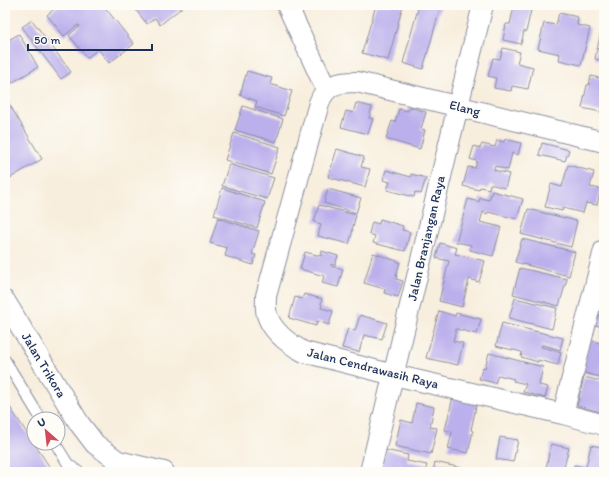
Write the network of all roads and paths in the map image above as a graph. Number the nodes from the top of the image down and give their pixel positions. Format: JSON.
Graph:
{"nodes":[{"id":1,"x":287,"y":5,"type":"edge"},
{"id":2,"x":483,"y":5,"type":"edge"},
{"id":3,"x":326,"y":90,"type":"junction"},
{"id":4,"x":458,"y":106,"type":"junction"},
{"id":5,"x":604,"y":142,"type":"edge"},
{"id":6,"x":604,"y":250,"type":"edge"},
{"id":7,"x":5,"y":301,"type":"edge"},
{"id":8,"x":5,"y":360,"type":"edge"},
{"id":9,"x":394,"y":375,"type":"junction"},
{"id":10,"x":36,"y":411,"type":"edge"},
{"id":11,"x":563,"y":414,"type":"junction"},
{"id":12,"x":604,"y":425,"type":"edge"},
{"id":13,"x":60,"y":451,"type":"edge"},
{"id":14,"x":79,"y":472,"type":"edge"},
{"id":15,"x":164,"y":472,"type":"edge"},
{"id":16,"x":370,"y":472,"type":"edge"}],
"edges":[{"from":1,"to":3,"type":"street"},
{"from":2,"to":4,"type":"street","name":"Jalan Branjangan Raya"},
{"from":3,"to":4,"type":"street","name":"Elang"},
{"from":3,"to":9,"type":"street","name":"Jalan Cendrawasih Raya"},
{"from":4,"to":5,"type":"street","name":"Elang"},
{"from":4,"to":9,"type":"street","name":"Jalan Branjangan Raya"},
{"from":6,"to":11,"type":"street"},
{"from":7,"to":15,"type":"street","name":"Jalan Trikora"},
{"from":8,"to":10,"type":"lane"},
{"from":9,"to":11,"type":"street","name":"Jalan Cendrawasih Raya"},
{"from":9,"to":16,"type":"street","name":"Jalan Branjangan Raya"},
{"from":11,"to":12,"type":"street","name":"Jalan Cendrawasih Raya"},
{"from":13,"to":14,"type":"lane"}]}
